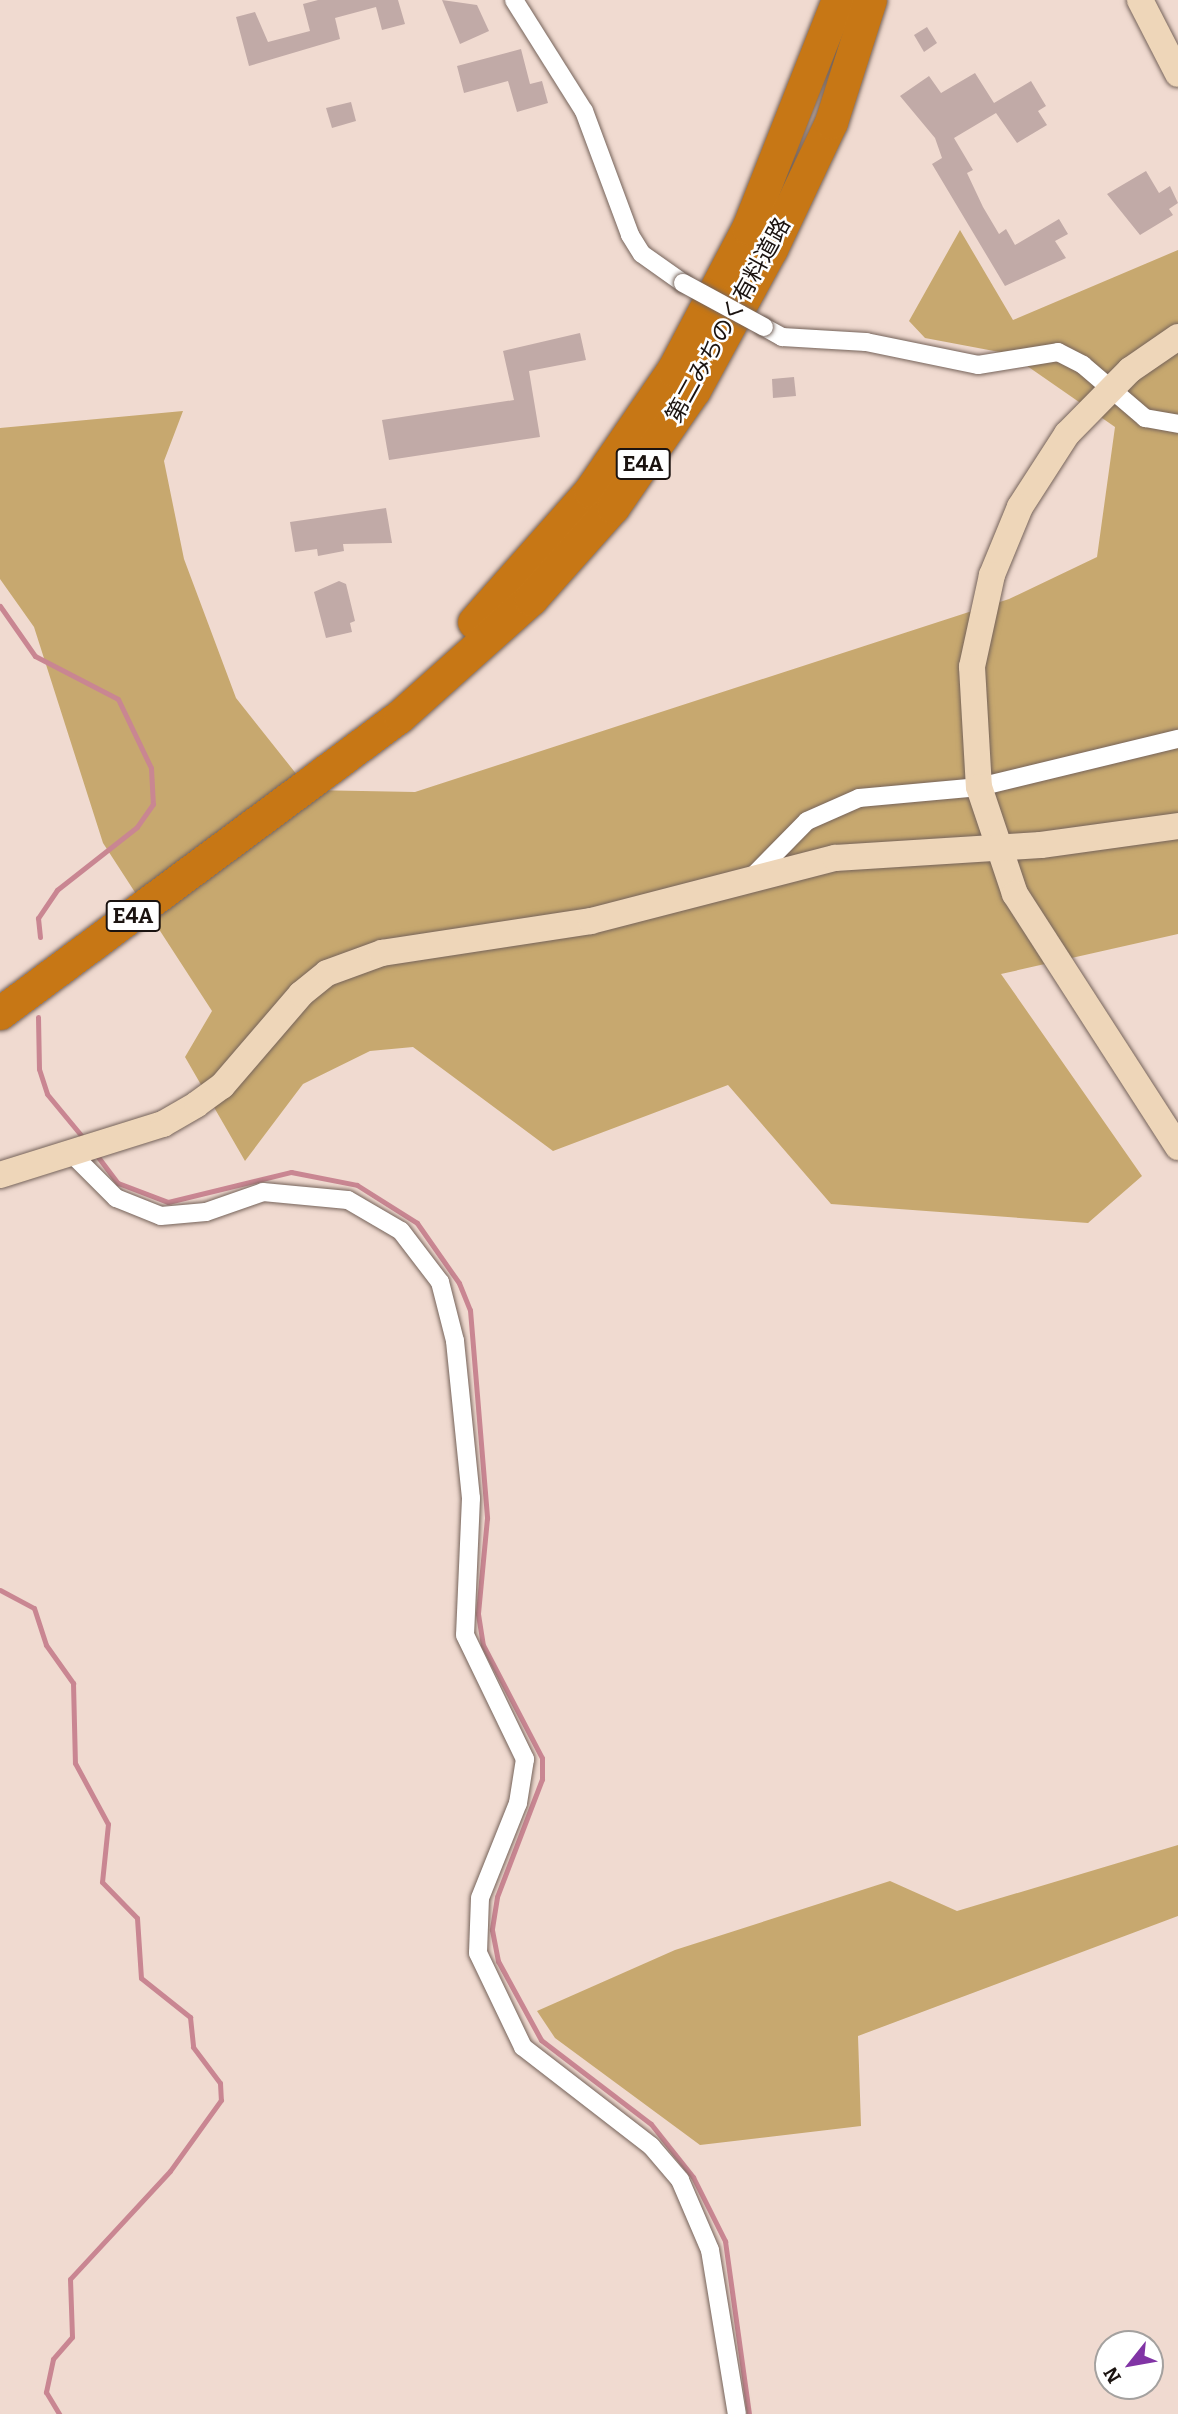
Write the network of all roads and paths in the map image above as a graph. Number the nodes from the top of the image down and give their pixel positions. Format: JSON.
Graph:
{"nodes":[{"id":1,"x":514,"y":0,"type":"edge"},
{"id":2,"x":838,"y":0,"type":"edge"},
{"id":3,"x":870,"y":0,"type":"edge"},
{"id":4,"x":1140,"y":0,"type":"edge"},
{"id":5,"x":1178,"y":74,"type":"edge"},
{"id":6,"x":1178,"y":337,"type":"edge"},
{"id":7,"x":1110,"y":389,"type":"junction"},
{"id":8,"x":1178,"y":424,"type":"edge"},
{"id":9,"x":1178,"y":739,"type":"edge"},
{"id":10,"x":979,"y":787,"type":"junction"},
{"id":11,"x":265,"y":817,"type":"junction"},
{"id":12,"x":1178,"y":826,"type":"edge"},
{"id":13,"x":996,"y":848,"type":"junction"},
{"id":14,"x":750,"y":879,"type":"junction"},
{"id":15,"x":0,"y":1013,"type":"edge"},
{"id":16,"x":1178,"y":1147,"type":"edge"},
{"id":17,"x":84,"y":1149,"type":"junction"},
{"id":18,"x":0,"y":1175,"type":"edge"},
{"id":19,"x":737,"y":2414,"type":"edge"}],
"edges":[{"from":1,"to":7,"type":"street","bridge":true},
{"from":2,"to":11,"type":"highway","name":"第二みちのく有料道路","number":"E4A"},
{"from":3,"to":11,"type":"highway","name":"第二みちのく有料道路","number":"E4A"},
{"from":4,"to":5,"type":"street"},
{"from":6,"to":7,"type":"street"},
{"from":7,"to":8,"type":"street"},
{"from":7,"to":10,"type":"street"},
{"from":9,"to":10,"type":"street"},
{"from":10,"to":13,"type":"street"},
{"from":10,"to":14,"type":"street"},
{"from":11,"to":15,"type":"highway","name":"第二みちのく有料道路","number":"E4A"},
{"from":12,"to":13,"type":"street"},
{"from":13,"to":14,"type":"street"},
{"from":13,"to":16,"type":"street"},
{"from":14,"to":17,"type":"street"},
{"from":17,"to":18,"type":"street"},
{"from":17,"to":19,"type":"street"}]}
